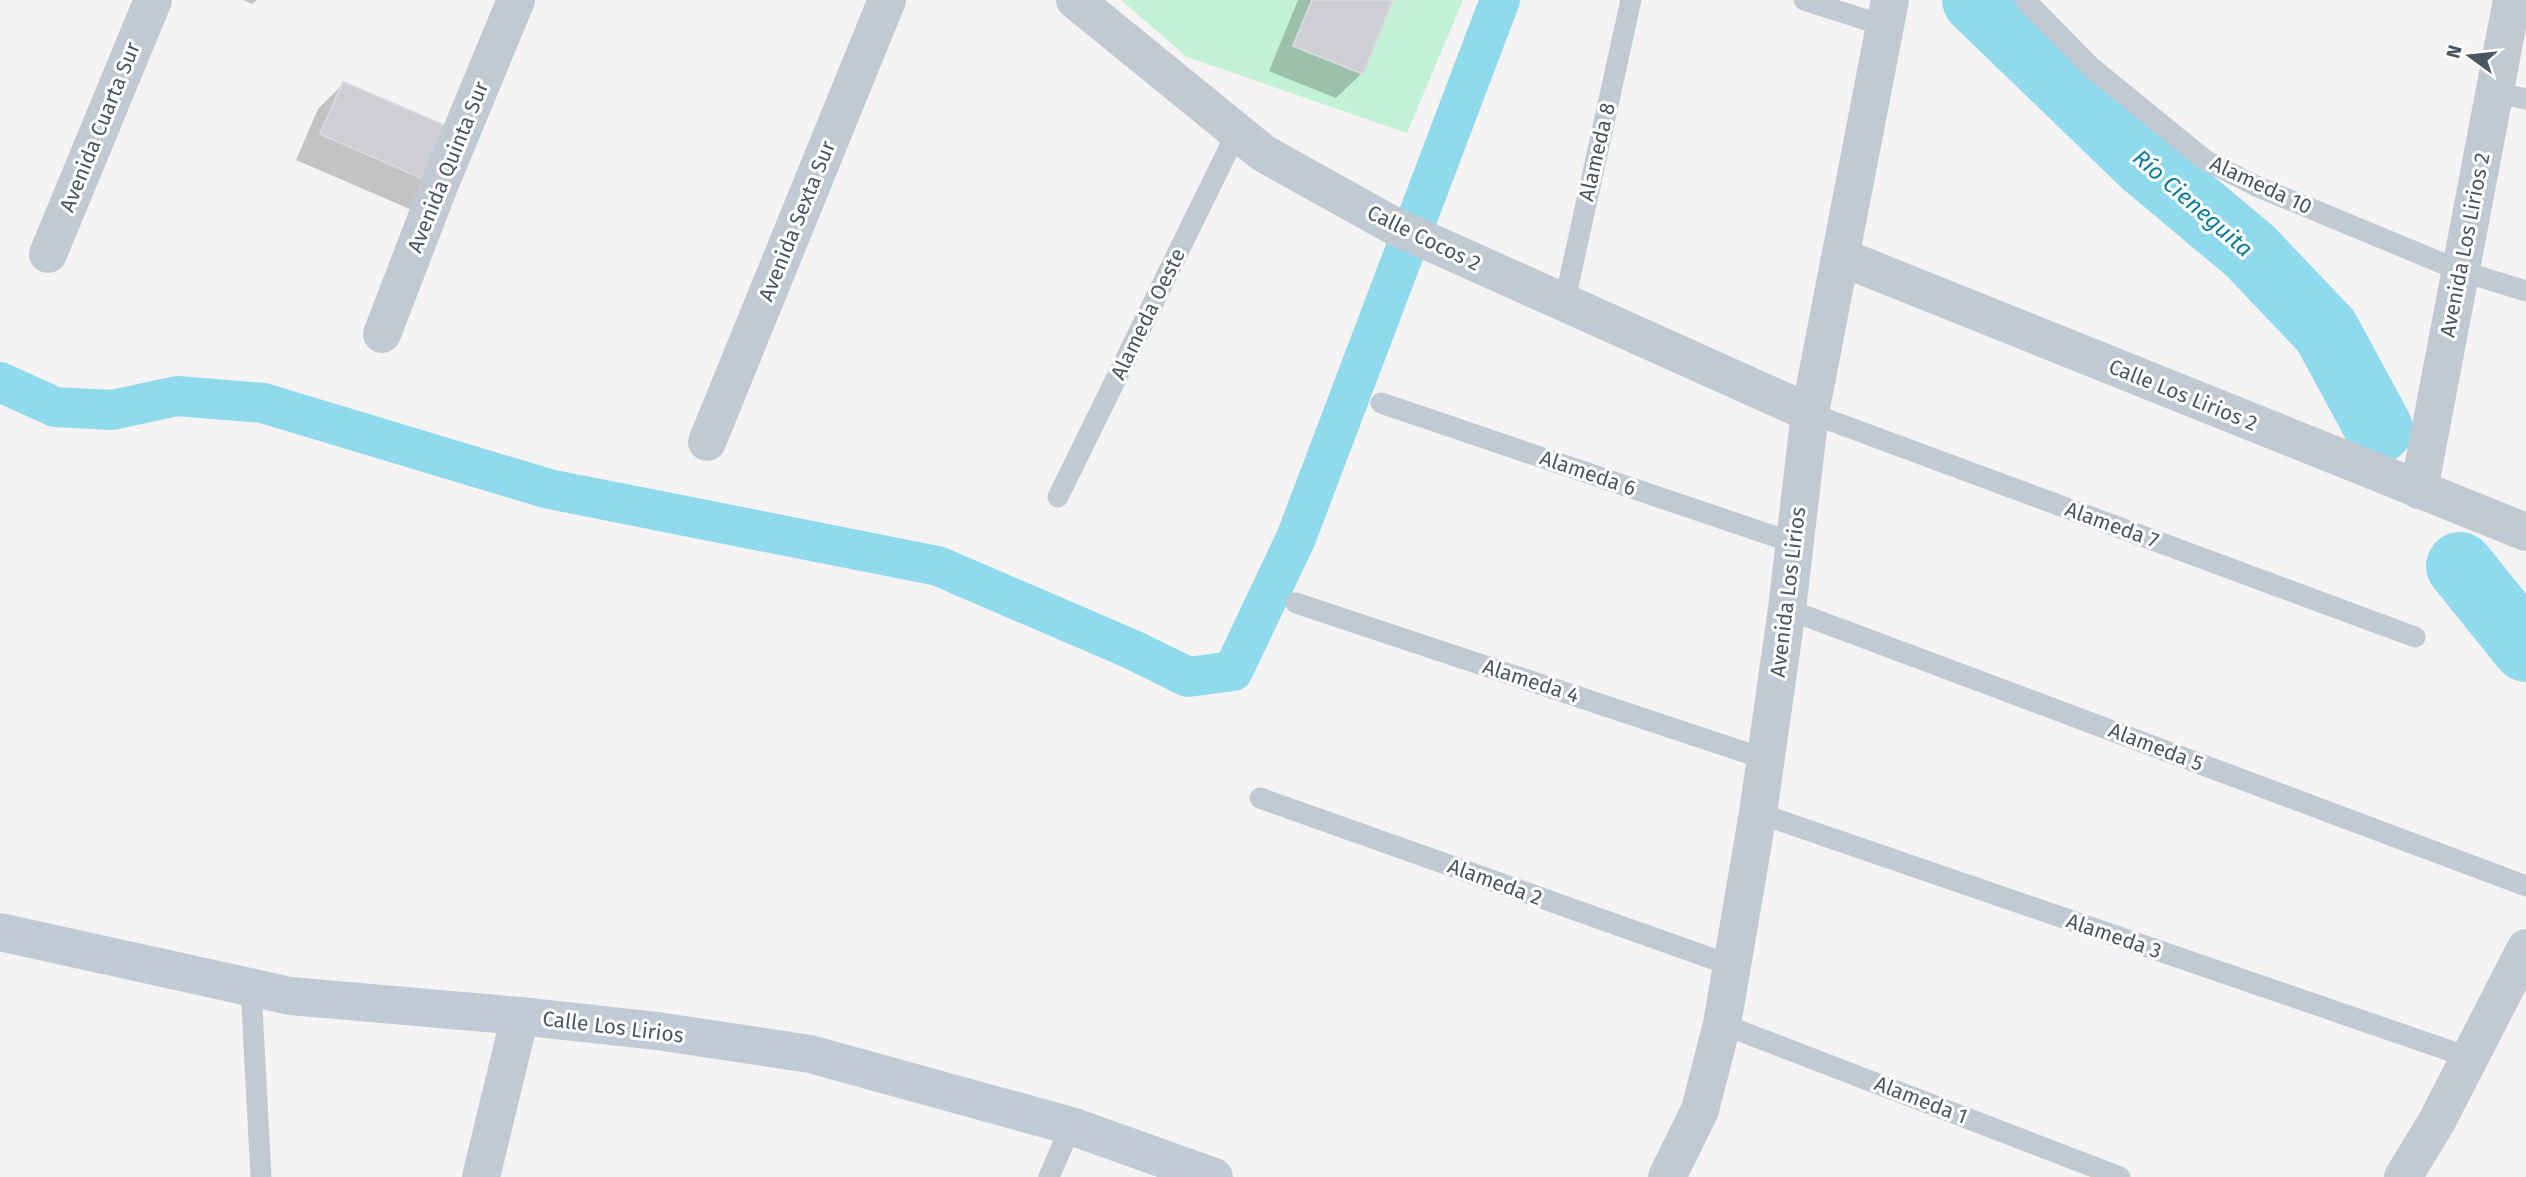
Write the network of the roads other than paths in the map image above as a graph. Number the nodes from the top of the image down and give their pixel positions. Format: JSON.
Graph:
{"nodes":[{"id":1,"x":153,"y":0,"type":"edge"},
{"id":2,"x":516,"y":0,"type":"edge"},
{"id":3,"x":887,"y":0,"type":"edge"},
{"id":4,"x":1075,"y":0,"type":"edge"},
{"id":5,"x":1631,"y":0,"type":"edge"},
{"id":6,"x":1804,"y":0,"type":"edge"},
{"id":7,"x":2025,"y":0,"type":"edge"},
{"id":8,"x":2512,"y":0,"type":"edge"},
{"id":9,"x":1888,"y":13,"type":"edge"},
{"id":10,"x":2510,"y":95,"type":"edge"},
{"id":11,"x":1237,"y":132,"type":"junction"},
{"id":12,"x":48,"y":254,"type":"dead end"},
{"id":13,"x":1841,"y":257,"type":"junction"},
{"id":14,"x":2460,"y":271,"type":"junction"},
{"id":15,"x":2526,"y":291,"type":"edge"},
{"id":16,"x":1564,"y":304,"type":"junction"},
{"id":17,"x":382,"y":334,"type":"dead end"},
{"id":18,"x":1381,"y":403,"type":"dead end"},
{"id":19,"x":1810,"y":413,"type":"junction"},
{"id":20,"x":707,"y":442,"type":"dead end"},
{"id":21,"x":2419,"y":490,"type":"junction"},
{"id":22,"x":1058,"y":497,"type":"dead end"},
{"id":23,"x":2526,"y":532,"type":"edge"},
{"id":24,"x":1794,"y":544,"type":"junction"},
{"id":25,"x":1296,"y":603,"type":"dead end"},
{"id":26,"x":1787,"y":609,"type":"junction"},
{"id":27,"x":2415,"y":637,"type":"dead end"},
{"id":28,"x":1766,"y":759,"type":"junction"},
{"id":29,"x":1260,"y":798,"type":"dead end"},
{"id":30,"x":1758,"y":813,"type":"junction"},
{"id":31,"x":2526,"y":886,"type":"edge"},
{"id":32,"x":0,"y":932,"type":"edge"},
{"id":33,"x":2526,"y":948,"type":"edge"},
{"id":34,"x":1730,"y":965,"type":"junction"},
{"id":35,"x":251,"y":988,"type":"junction"},
{"id":36,"x":520,"y":1016,"type":"junction"},
{"id":37,"x":1722,"y":1024,"type":"junction"},
{"id":38,"x":2471,"y":1058,"type":"junction"},
{"id":39,"x":1071,"y":1126,"type":"junction"},
{"id":40,"x":261,"y":1177,"type":"edge"},
{"id":41,"x":481,"y":1177,"type":"edge"},
{"id":42,"x":1049,"y":1177,"type":"edge"},
{"id":43,"x":1214,"y":1177,"type":"edge"},
{"id":44,"x":1667,"y":1177,"type":"edge"},
{"id":45,"x":2120,"y":1177,"type":"edge"},
{"id":46,"x":2403,"y":1177,"type":"edge"}],
"edges":[{"from":1,"to":12,"type":"street","name":"Avenida Cuarta Sur"},
{"from":2,"to":17,"type":"street","name":"Avenida Quinta Sur"},
{"from":3,"to":20,"type":"street","name":"Avenida Sexta Sur"},
{"from":4,"to":11,"type":"street","name":"Calle Cocos 2"},
{"from":5,"to":16,"type":"lane","name":"Alameda 8"},
{"from":6,"to":9,"type":"lane"},
{"from":7,"to":14,"type":"lane","name":"Alameda 10"},
{"from":8,"to":10,"type":"street","name":"Avenida Los Lirios 2"},
{"from":9,"to":13,"type":"street","name":"Avenida Los Lirios"},
{"from":10,"to":14,"type":"street","name":"Avenida Los Lirios 2"},
{"from":11,"to":16,"type":"street","name":"Calle Cocos 2"},
{"from":11,"to":22,"type":"lane","name":"Alameda Oeste"},
{"from":13,"to":19,"type":"street","name":"Avenida Los Lirios"},
{"from":13,"to":21,"type":"street","name":"Calle Los Lirios 2"},
{"from":14,"to":15,"type":"lane","name":"Alameda 10"},
{"from":14,"to":21,"type":"street","name":"Avenida Los Lirios 2"},
{"from":16,"to":19,"type":"street","name":"Calle Cocos 2"},
{"from":18,"to":24,"type":"lane","name":"Alameda 6"},
{"from":19,"to":24,"type":"street","name":"Avenida Los Lirios"},
{"from":19,"to":27,"type":"lane","name":"Alameda 7"},
{"from":21,"to":23,"type":"street","name":"Calle Los Lirios 2"},
{"from":24,"to":26,"type":"street","name":"Avenida Los Lirios"},
{"from":25,"to":28,"type":"lane","name":"Alameda 4"},
{"from":26,"to":28,"type":"street","name":"Avenida Los Lirios"},
{"from":26,"to":31,"type":"lane","name":"Alameda 5"},
{"from":28,"to":30,"type":"street","name":"Avenida Los Lirios"},
{"from":29,"to":34,"type":"lane","name":"Alameda 2"},
{"from":30,"to":34,"type":"street","name":"Avenida Los Lirios"},
{"from":30,"to":38,"type":"lane","name":"Alameda 3"},
{"from":32,"to":35,"type":"street","name":"Calle Los Lirios"},
{"from":33,"to":38,"type":"street"},
{"from":34,"to":37,"type":"street","name":"Avenida Los Lirios"},
{"from":35,"to":36,"type":"street","name":"Calle Los Lirios"},
{"from":35,"to":40,"type":"lane"},
{"from":36,"to":39,"type":"street","name":"Calle Los Lirios"},
{"from":36,"to":41,"type":"street"},
{"from":37,"to":44,"type":"street","name":"Avenida Los Lirios"},
{"from":37,"to":45,"type":"lane","name":"Alameda 1"},
{"from":38,"to":46,"type":"street"},
{"from":39,"to":42,"type":"lane"},
{"from":39,"to":43,"type":"street","name":"Calle Los Lirios"}]}
